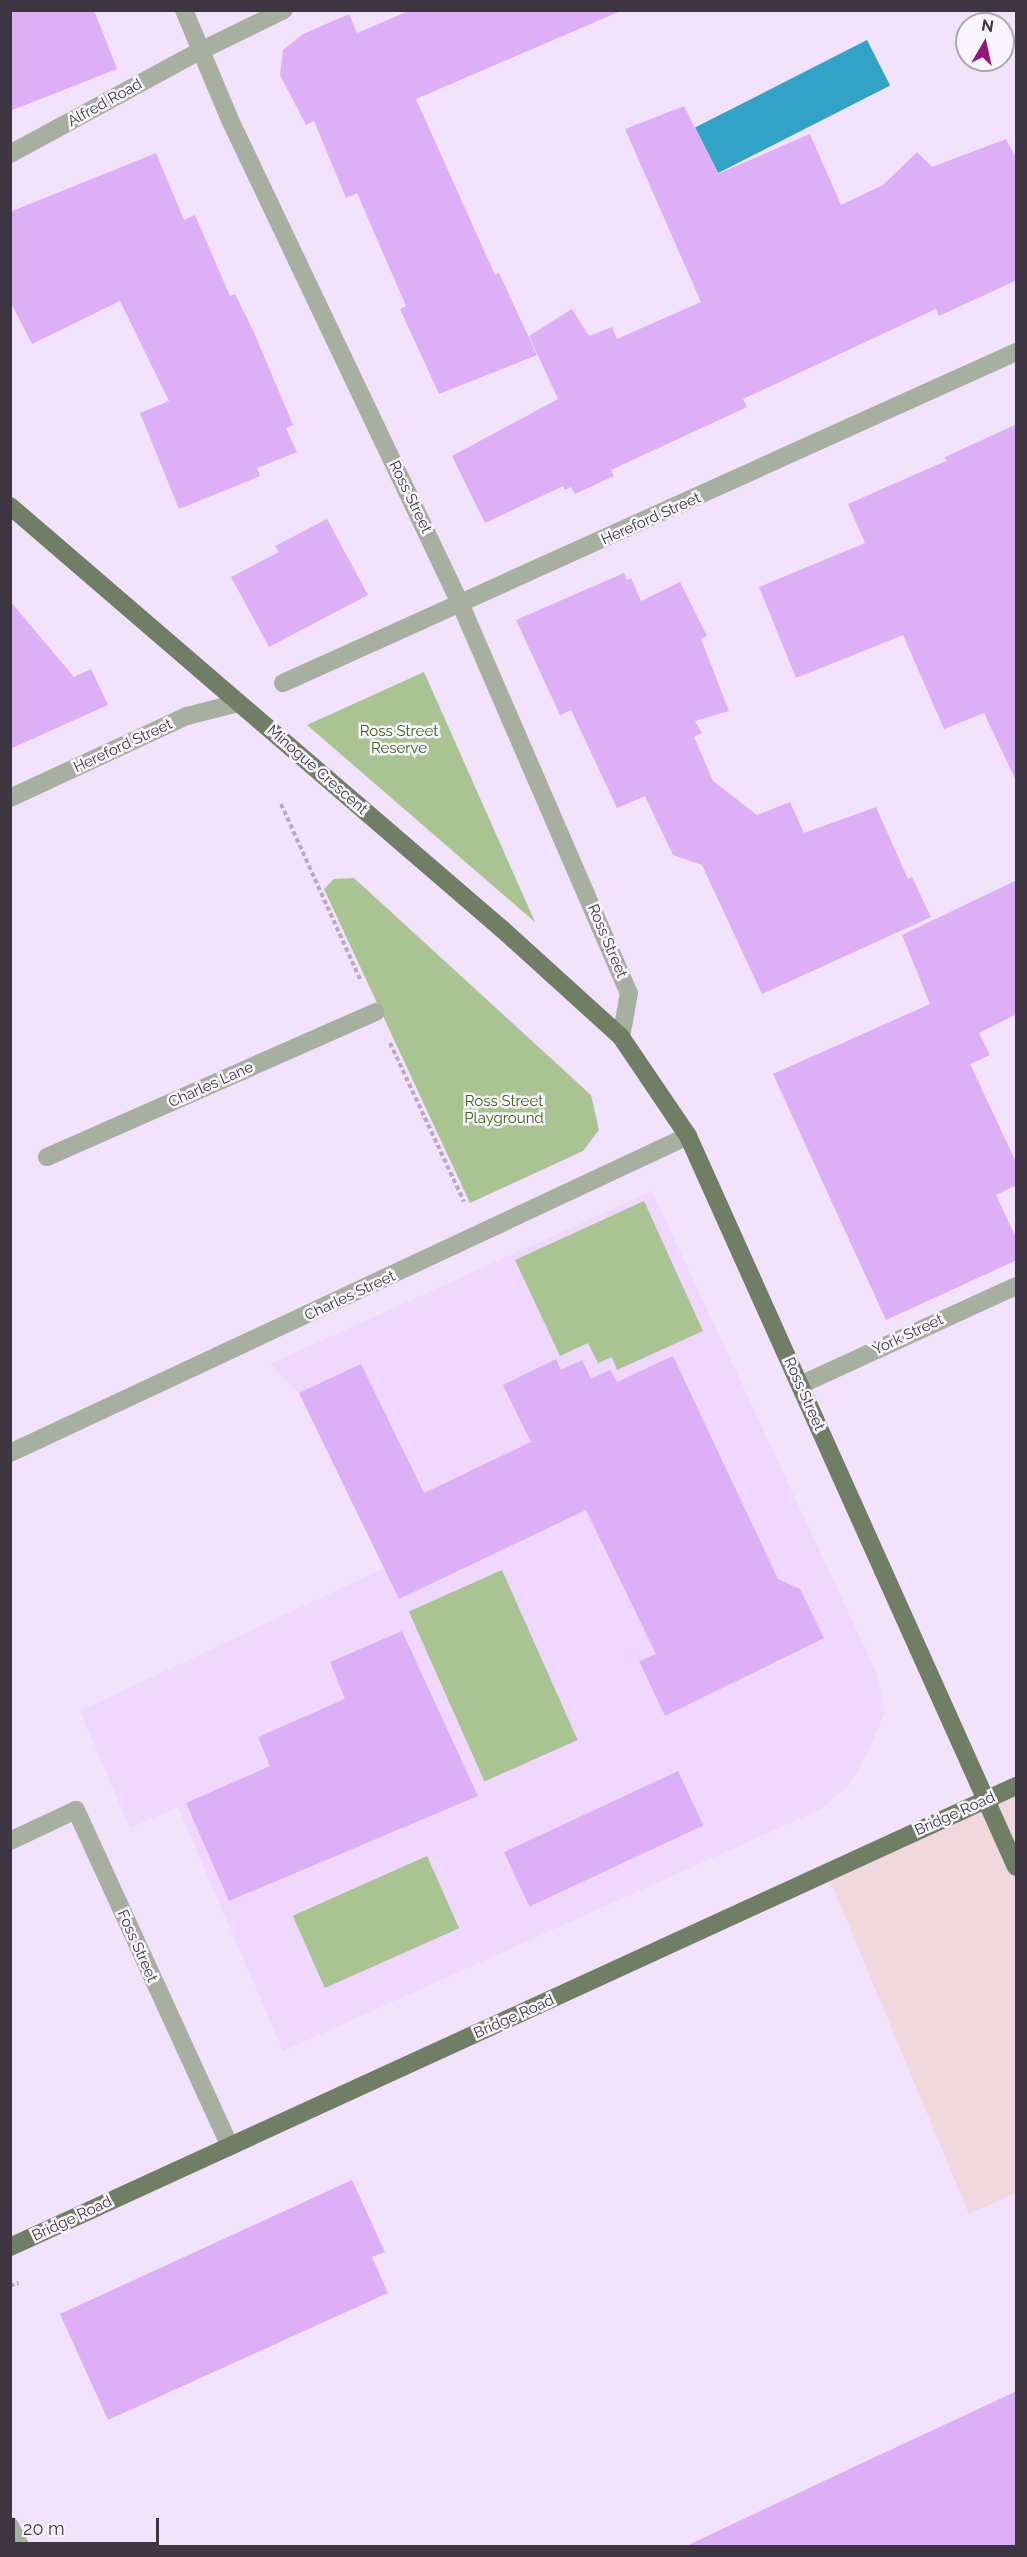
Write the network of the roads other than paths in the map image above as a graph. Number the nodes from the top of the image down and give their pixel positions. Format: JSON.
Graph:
{"nodes":[{"id":1,"x":184,"y":10,"type":"edge"},
{"id":2,"x":284,"y":10,"type":"edge"},
{"id":3,"x":200,"y":51,"type":"junction"},
{"id":4,"x":10,"y":154,"type":"edge"},
{"id":5,"x":1017,"y":352,"type":"edge"},
{"id":6,"x":10,"y":506,"type":"edge"},
{"id":7,"x":460,"y":603,"type":"junction"},
{"id":8,"x":283,"y":683,"type":"dead end"},
{"id":9,"x":238,"y":703,"type":"junction"},
{"id":10,"x":10,"y":798,"type":"edge"},
{"id":11,"x":375,"y":1012,"type":"dead end"},
{"id":12,"x":621,"y":1037,"type":"junction"},
{"id":13,"x":688,"y":1136,"type":"junction"},
{"id":14,"x":47,"y":1157,"type":"dead end"},
{"id":15,"x":1017,"y":1286,"type":"edge"},
{"id":16,"x":800,"y":1385,"type":"junction"},
{"id":17,"x":10,"y":1453,"type":"edge"},
{"id":18,"x":1017,"y":1786,"type":"edge"},
{"id":19,"x":985,"y":1800,"type":"junction"},
{"id":20,"x":10,"y":1841,"type":"edge"},
{"id":21,"x":1017,"y":1867,"type":"edge"},
{"id":22,"x":230,"y":2146,"type":"junction"},
{"id":23,"x":10,"y":2247,"type":"edge"},
{"id":24,"x":10,"y":2526,"type":"edge"},
{"id":25,"x":20,"y":2547,"type":"edge"}],
"edges":[{"from":1,"to":3,"type":"street","name":"Ross Street"},
{"from":2,"to":3,"type":"street","name":"Alfred Road"},
{"from":3,"to":4,"type":"street","name":"Alfred Road"},
{"from":3,"to":7,"type":"street","name":"Ross Street"},
{"from":5,"to":7,"type":"street","name":"Hereford Street"},
{"from":6,"to":9,"type":"main road","name":"Minogue Crescent"},
{"from":7,"to":8,"type":"street","name":"Hereford Street"},
{"from":7,"to":12,"type":"street","name":"Ross Street"},
{"from":9,"to":10,"type":"street","name":"Hereford Street"},
{"from":9,"to":12,"type":"main road","name":"Minogue Crescent"},
{"from":11,"to":14,"type":"street","name":"Charles Lane"},
{"from":12,"to":13,"type":"main road","name":"Ross Street"},
{"from":13,"to":16,"type":"main road","name":"Ross Street"},
{"from":13,"to":17,"type":"street","name":"Charles Street"},
{"from":15,"to":16,"type":"street","name":"York Street"},
{"from":16,"to":19,"type":"main road","name":"Ross Street"},
{"from":18,"to":19,"type":"main road","name":"Bridge Road"},
{"from":19,"to":21,"type":"main road","name":"Ross Street"},
{"from":19,"to":22,"type":"main road","name":"Bridge Road"},
{"from":20,"to":22,"type":"street","name":"Foss Street"},
{"from":22,"to":23,"type":"main road","name":"Bridge Road"},
{"from":24,"to":25,"type":"street"}]}
